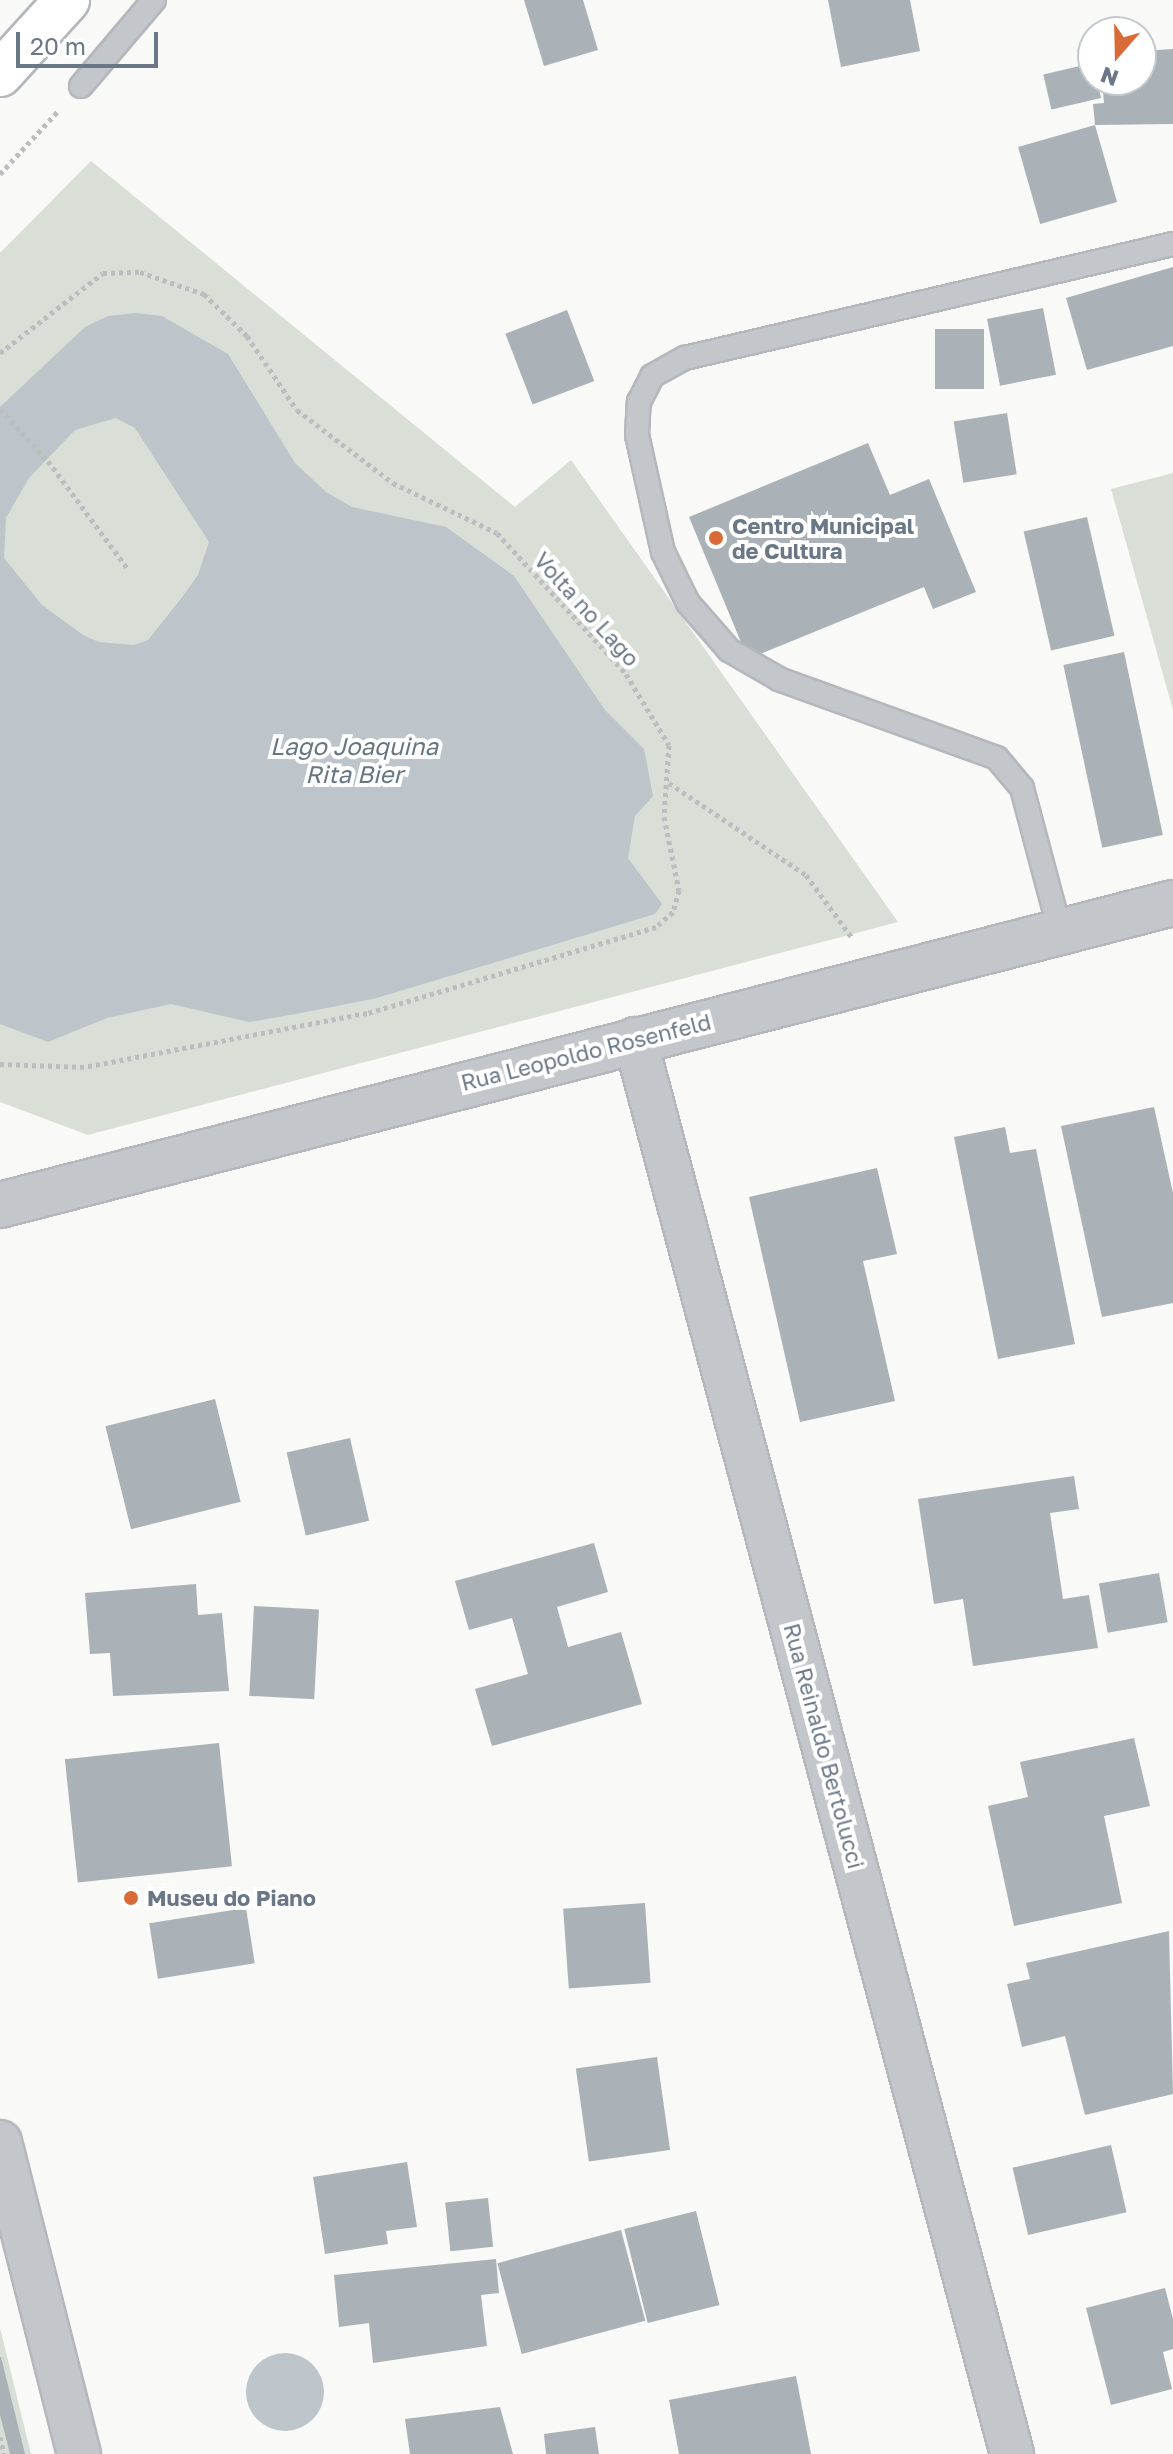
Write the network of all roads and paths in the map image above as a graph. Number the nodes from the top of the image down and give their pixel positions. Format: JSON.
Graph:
{"nodes":[{"id":1,"x":67,"y":0,"type":"edge"},
{"id":2,"x":154,"y":0,"type":"edge"},
{"id":3,"x":0,"y":74,"type":"edge"},
{"id":4,"x":81,"y":86,"type":"joint"},
{"id":5,"x":0,"y":174,"type":"edge"},
{"id":6,"x":1173,"y":244,"type":"edge"},
{"id":7,"x":0,"y":353,"type":"edge"},
{"id":8,"x":0,"y":409,"type":"edge"},
{"id":9,"x":128,"y":569,"type":"dead end"},
{"id":10,"x":669,"y":783,"type":"junction"},
{"id":11,"x":1173,"y":903,"type":"edge"},
{"id":12,"x":1060,"y":931,"type":"junction"},
{"id":13,"x":874,"y":979,"type":"junction"},
{"id":14,"x":635,"y":1039,"type":"junction"},
{"id":15,"x":0,"y":1064,"type":"edge"},
{"id":16,"x":0,"y":1205,"type":"edge"},
{"id":17,"x":0,"y":2142,"type":"edge"},
{"id":18,"x":0,"y":2437,"type":"edge"},
{"id":19,"x":4,"y":2454,"type":"edge"},
{"id":20,"x":79,"y":2454,"type":"edge"},
{"id":21,"x":1012,"y":2454,"type":"edge"}],
"edges":[{"from":1,"to":3,"type":"main road"},
{"from":2,"to":4,"type":"lane"},
{"from":4,"to":5,"type":"path"},
{"from":6,"to":12,"type":"lane"},
{"from":7,"to":10,"type":"path","name":"Volta no Lago"},
{"from":8,"to":9,"type":"path"},
{"from":10,"to":13,"type":"path"},
{"from":10,"to":15,"type":"path","name":"Volta no Lago"},
{"from":11,"to":12,"type":"street","name":"Rua Leopoldo Rosenfeld"},
{"from":12,"to":13,"type":"street","name":"Rua Leopoldo Rosenfeld"},
{"from":13,"to":14,"type":"street","name":"Rua Leopoldo Rosenfeld"},
{"from":14,"to":16,"type":"street","name":"Rua Leopoldo Rosenfeld"},
{"from":14,"to":21,"type":"street","name":"Rua Reinaldo Bertolucci"},
{"from":17,"to":20,"type":"street"},
{"from":18,"to":19,"type":"path"}]}
